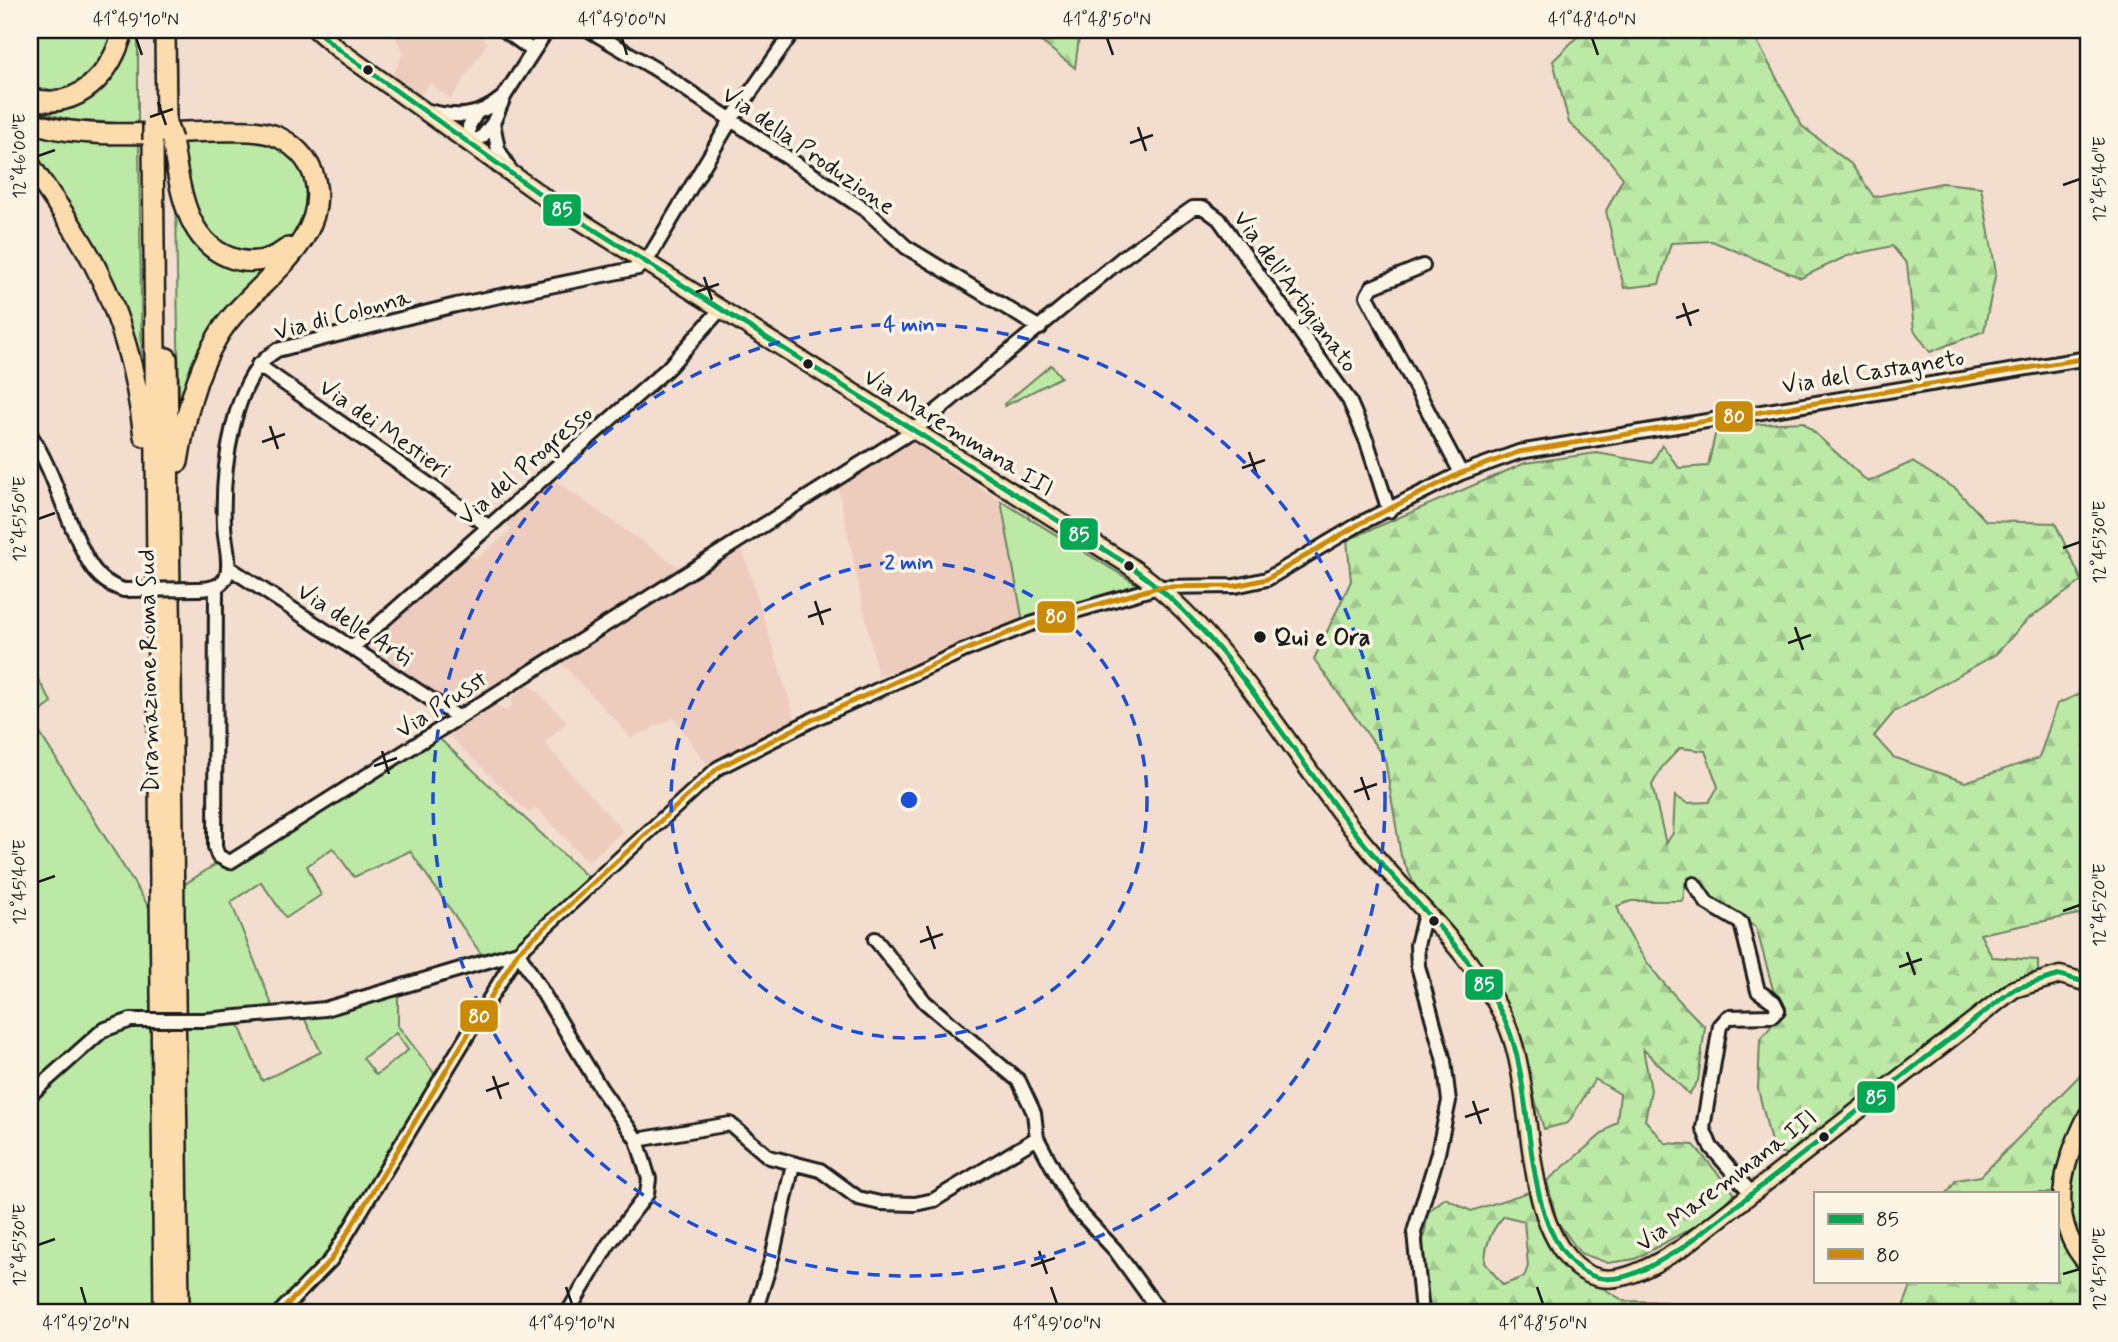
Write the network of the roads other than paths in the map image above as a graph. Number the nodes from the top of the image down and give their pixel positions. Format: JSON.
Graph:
{"nodes":[{"id":1,"x":124,"y":30,"type":"edge"},
{"id":2,"x":152,"y":30,"type":"edge"},
{"id":3,"x":165,"y":30,"type":"edge"},
{"id":4,"x":316,"y":30,"type":"edge"},
{"id":5,"x":504,"y":30,"type":"edge"},
{"id":6,"x":547,"y":30,"type":"edge"},
{"id":7,"x":589,"y":30,"type":"edge"},
{"id":8,"x":794,"y":30,"type":"edge"},
{"id":9,"x":533,"y":51,"type":"junction"},
{"id":10,"x":505,"y":95,"type":"junction"},
{"id":11,"x":30,"y":98,"type":"edge"},
{"id":12,"x":422,"y":109,"type":"junction"},
{"id":13,"x":476,"y":114,"type":"junction"},
{"id":14,"x":731,"y":120,"type":"junction"},
{"id":15,"x":30,"y":121,"type":"edge"},
{"id":16,"x":493,"y":123,"type":"junction"},
{"id":17,"x":162,"y":133,"type":"junction"},
{"id":18,"x":469,"y":142,"type":"junction"},
{"id":19,"x":30,"y":165,"type":"edge"},
{"id":20,"x":513,"y":175,"type":"junction"},
{"id":21,"x":308,"y":231,"type":"junction"},
{"id":22,"x":645,"y":263,"type":"junction"},
{"id":23,"x":1423,"y":266,"type":"dead end"},
{"id":24,"x":720,"y":310,"type":"junction"},
{"id":25,"x":1040,"y":328,"type":"junction"},
{"id":26,"x":2088,"y":358,"type":"edge"},
{"id":27,"x":258,"y":365,"type":"junction"},
{"id":28,"x":914,"y":430,"type":"junction"},
{"id":29,"x":30,"y":434,"type":"edge"},
{"id":30,"x":1461,"y":473,"type":"junction"},
{"id":31,"x":162,"y":496,"type":"junction"},
{"id":32,"x":1389,"y":511,"type":"junction"},
{"id":33,"x":488,"y":526,"type":"junction"},
{"id":34,"x":228,"y":567,"type":"junction"},
{"id":35,"x":216,"y":587,"type":"junction"},
{"id":36,"x":1158,"y":587,"type":"junction"},
{"id":37,"x":353,"y":647,"type":"junction"},
{"id":38,"x":458,"y":717,"type":"junction"},
{"id":39,"x":1694,"y":884,"type":"dead end"},
{"id":40,"x":1425,"y":914,"type":"junction"},
{"id":41,"x":875,"y":939,"type":"dead end"},
{"id":42,"x":518,"y":952,"type":"junction"},
{"id":43,"x":2088,"y":983,"type":"edge"},
{"id":44,"x":30,"y":1095,"type":"edge"},
{"id":45,"x":2088,"y":1114,"type":"edge"},
{"id":46,"x":1037,"y":1138,"type":"junction"},
{"id":47,"x":637,"y":1140,"type":"junction"},
{"id":48,"x":793,"y":1164,"type":"junction"},
{"id":49,"x":1751,"y":1194,"type":"junction"},
{"id":50,"x":2088,"y":1265,"type":"edge"},
{"id":51,"x":164,"y":1312,"type":"edge"},
{"id":52,"x":179,"y":1312,"type":"edge"},
{"id":53,"x":280,"y":1312,"type":"edge"},
{"id":54,"x":568,"y":1312,"type":"edge"},
{"id":55,"x":755,"y":1312,"type":"edge"},
{"id":56,"x":1160,"y":1312,"type":"edge"},
{"id":57,"x":1422,"y":1312,"type":"edge"}],
"edges":[{"from":1,"to":11,"type":"highway"},
{"from":2,"to":17,"type":"highway","name":"Diramazione Roma Sud"},
{"from":3,"to":17,"type":"highway","name":"Diramazione Roma Sud"},
{"from":4,"to":12,"type":"main road","name":"Via Maremmana III"},
{"from":5,"to":9,"type":"street"},
{"from":6,"to":9,"type":"street"},
{"from":7,"to":14,"type":"street","name":"Via della Produzione"},
{"from":8,"to":14,"type":"street"},
{"from":9,"to":10,"type":"street"},
{"from":10,"to":13,"type":"street"},
{"from":10,"to":16,"type":"street"},
{"from":12,"to":13,"type":"street"},
{"from":12,"to":18,"type":"main road","name":"Via Maremmana III"},
{"from":13,"to":18,"type":"street"},
{"from":14,"to":22,"type":"street"},
{"from":14,"to":25,"type":"street","name":"Via della Produzione"},
{"from":15,"to":21,"type":"highway"},
{"from":16,"to":18,"type":"street"},
{"from":16,"to":20,"type":"street"},
{"from":17,"to":21,"type":"highway"},
{"from":17,"to":31,"type":"highway","name":"Diramazione Roma Sud"},
{"from":18,"to":20,"type":"main road","name":"Via Maremmana III"},
{"from":19,"to":31,"type":"highway"},
{"from":20,"to":22,"type":"main road","name":"Via Maremmana III"},
{"from":21,"to":31,"type":"highway"},
{"from":22,"to":24,"type":"main road","name":"Via Maremmana III"},
{"from":22,"to":27,"type":"street","name":"Via di Colonna"},
{"from":23,"to":30,"type":"street"},
{"from":24,"to":28,"type":"main road","name":"Via Maremmana III"},
{"from":24,"to":33,"type":"street","name":"Via del Progresso"},
{"from":25,"to":28,"type":"street","name":"Via dell'Artigianato"},
{"from":25,"to":32,"type":"street","name":"Via dell'Artigianato"},
{"from":26,"to":30,"type":"street","name":"Via del Castagneto"},
{"from":27,"to":33,"type":"street","name":"Via dei Mestieri"},
{"from":27,"to":34,"type":"street","name":"Via di Colonna"},
{"from":28,"to":36,"type":"main road","name":"Via Maremmana III"},
{"from":28,"to":38,"type":"street","name":"Via Prusst"},
{"from":29,"to":35,"type":"street","bridge":true},
{"from":30,"to":32,"type":"street","name":"Via del Castagneto"},
{"from":31,"to":51,"type":"highway","name":"Diramazione Roma Sud"},
{"from":31,"to":52,"type":"highway","name":"Diramazione Roma Sud"},
{"from":32,"to":36,"type":"street","name":"Via del Castagneto"},
{"from":33,"to":37,"type":"street","name":"Via del Progresso"},
{"from":34,"to":35,"type":"street"},
{"from":34,"to":37,"type":"street","name":"Via delle Arti"},
{"from":35,"to":38,"type":"street","name":"Via Prusst"},
{"from":36,"to":40,"type":"main road","name":"Via Maremmana III"},
{"from":36,"to":42,"type":"street","name":"Via del Castagneto"},
{"from":37,"to":38,"type":"street","name":"Via delle Arti"},
{"from":39,"to":49,"type":"street"},
{"from":40,"to":49,"type":"main road","name":"Via Maremmana III"},
{"from":40,"to":57,"type":"street"},
{"from":41,"to":46,"type":"street"},
{"from":42,"to":44,"type":"street","bridge":true},
{"from":42,"to":47,"type":"street"},
{"from":42,"to":53,"type":"street"},
{"from":43,"to":49,"type":"main road","name":"Via Maremmana III"},
{"from":45,"to":50,"type":"main road"},
{"from":46,"to":48,"type":"street"},
{"from":46,"to":56,"type":"street"},
{"from":47,"to":48,"type":"street"},
{"from":47,"to":54,"type":"street"},
{"from":48,"to":55,"type":"street"}]}
